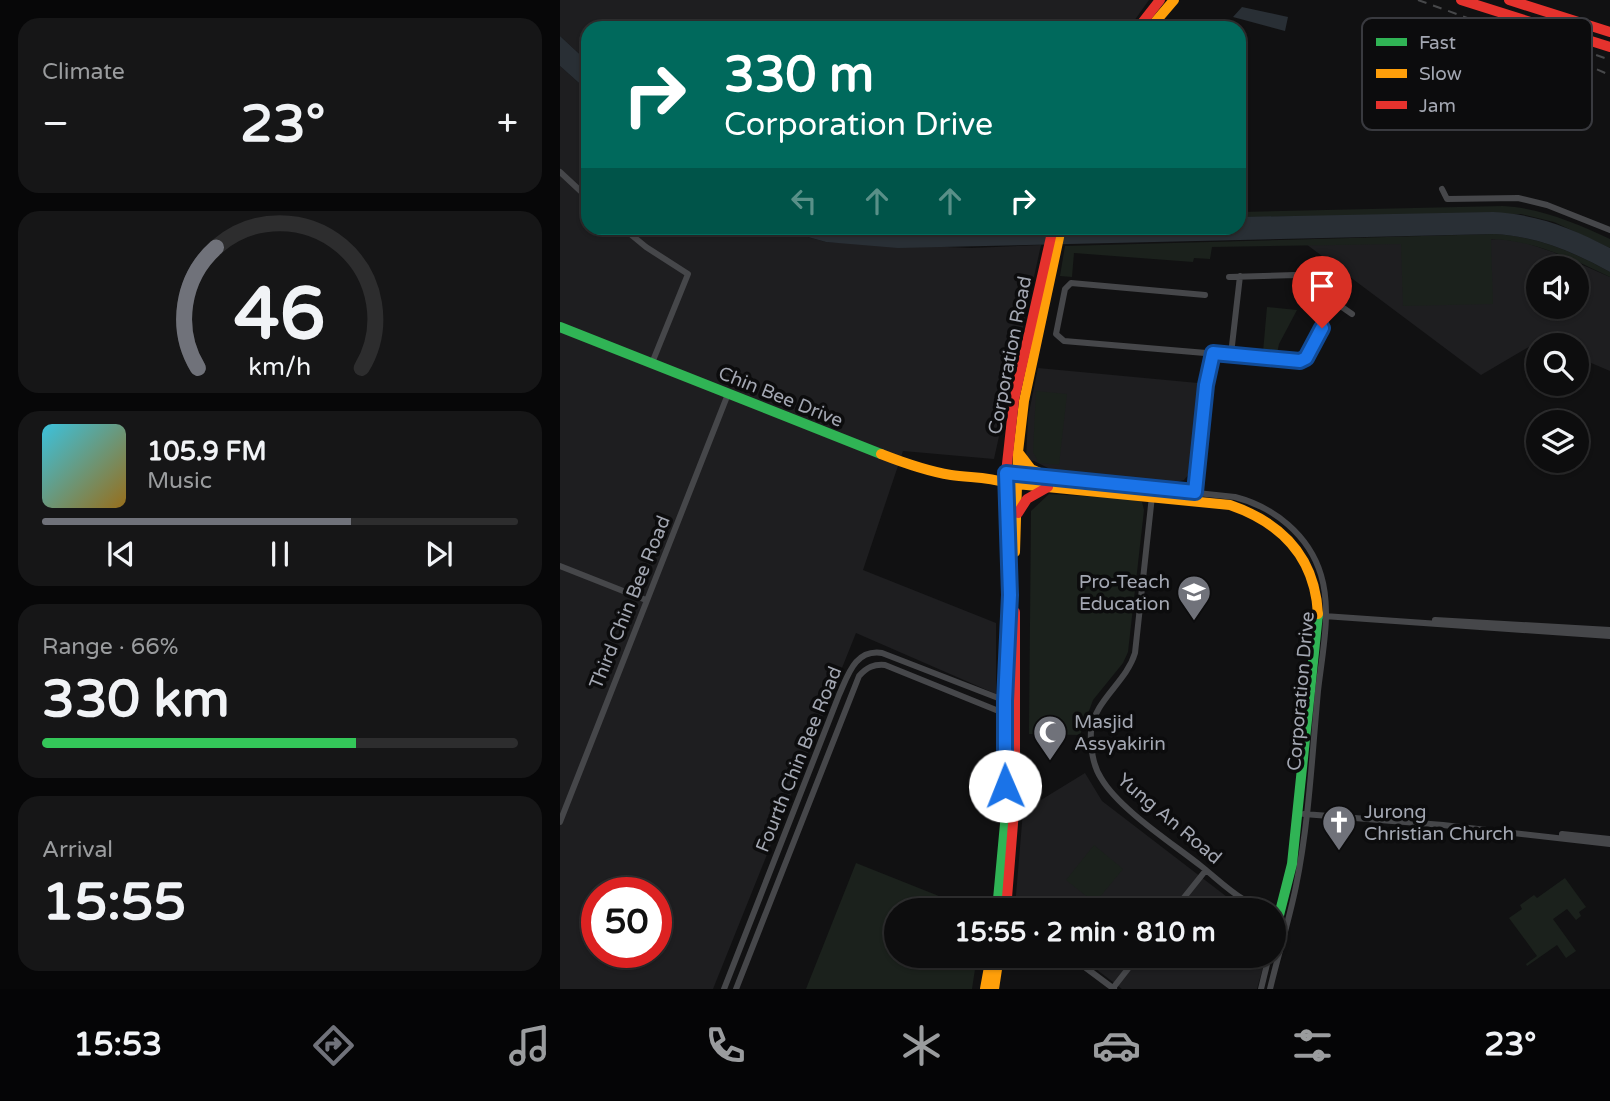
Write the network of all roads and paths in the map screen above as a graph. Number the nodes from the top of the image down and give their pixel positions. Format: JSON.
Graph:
{"nodes":[{"id":1,"x":1160,"y":0,"type":"edge"},
{"id":2,"x":1174,"y":0,"type":"edge"},
{"id":3,"x":1461,"y":0,"type":"edge"},
{"id":4,"x":1509,"y":0,"type":"edge"},
{"id":5,"x":1518,"y":18,"type":"edge"},
{"id":6,"x":1566,"y":18,"type":"edge"},
{"id":7,"x":1144,"y":21,"type":"edge"},
{"id":8,"x":1156,"y":21,"type":"edge"},
{"id":9,"x":1592,"y":26,"type":"edge"},
{"id":10,"x":1610,"y":32,"type":"edge"},
{"id":11,"x":1592,"y":41,"type":"edge"},
{"id":12,"x":1610,"y":47,"type":"edge"},
{"id":13,"x":560,"y":172,"type":"edge"},
{"id":14,"x":1442,"y":189,"type":"dead end"},
{"id":15,"x":581,"y":192,"type":"edge"},
{"id":16,"x":1610,"y":230,"type":"edge"},
{"id":17,"x":631,"y":235,"type":"edge"},
{"id":18,"x":1053,"y":235,"type":"edge"},
{"id":19,"x":1058,"y":235,"type":"edge"},
{"id":20,"x":1053,"y":246,"type":"junction"},
{"id":21,"x":1240,"y":276,"type":"junction"},
{"id":22,"x":1229,"y":277,"type":"dead end"},
{"id":23,"x":1205,"y":295,"type":"dead end"},
{"id":24,"x":1336,"y":302,"type":"junction"},
{"id":25,"x":1043,"y":306,"type":"junction"},
{"id":26,"x":1060,"y":309,"type":"junction"},
{"id":27,"x":1352,"y":314,"type":"dead end"},
{"id":28,"x":560,"y":327,"type":"edge"},
{"id":29,"x":1213,"y":353,"type":"junction"},
{"id":30,"x":1231,"y":354,"type":"junction"},
{"id":31,"x":1028,"y":356,"type":"junction"},
{"id":32,"x":652,"y":363,"type":"junction"},
{"id":33,"x":728,"y":394,"type":"junction"},
{"id":34,"x":1018,"y":452,"type":"junction"},
{"id":35,"x":1012,"y":479,"type":"junction"},
{"id":36,"x":1048,"y":481,"type":"junction"},
{"id":37,"x":1153,"y":492,"type":"junction"},
{"id":38,"x":1195,"y":492,"type":"junction"},
{"id":39,"x":1016,"y":520,"type":"junction"},
{"id":40,"x":560,"y":566,"type":"edge"},
{"id":41,"x":646,"y":600,"type":"junction"},
{"id":42,"x":1322,"y":614,"type":"junction"},
{"id":43,"x":1447,"y":623,"type":"junction"},
{"id":44,"x":1610,"y":630,"type":"edge"},
{"id":45,"x":1610,"y":636,"type":"edge"},
{"id":46,"x":1010,"y":703,"type":"junction"},
{"id":47,"x":1010,"y":716,"type":"junction"},
{"id":48,"x":1303,"y":812,"type":"junction"},
{"id":49,"x":560,"y":822,"type":"edge"},
{"id":50,"x":1610,"y":841,"type":"edge"},
{"id":51,"x":1206,"y":870,"type":"junction"},
{"id":52,"x":999,"y":898,"type":"edge"},
{"id":53,"x":1007,"y":898,"type":"edge"},
{"id":54,"x":1184,"y":898,"type":"edge"},
{"id":55,"x":1241,"y":898,"type":"edge"},
{"id":56,"x":1284,"y":898,"type":"edge"},
{"id":57,"x":989,"y":968,"type":"edge"},
{"id":58,"x":997,"y":968,"type":"edge"},
{"id":59,"x":1086,"y":968,"type":"edge"},
{"id":60,"x":1129,"y":968,"type":"edge"},
{"id":61,"x":1266,"y":968,"type":"edge"},
{"id":62,"x":1273,"y":968,"type":"edge"},
{"id":63,"x":1113,"y":988,"type":"edge"},
{"id":64,"x":724,"y":989,"type":"edge"},
{"id":65,"x":736,"y":989,"type":"edge"},
{"id":66,"x":985,"y":989,"type":"edge"},
{"id":67,"x":994,"y":989,"type":"edge"},
{"id":68,"x":1261,"y":989,"type":"edge"},
{"id":69,"x":1270,"y":989,"type":"edge"}],
"edges":[{"from":1,"to":7,"type":"main road"},
{"from":2,"to":8,"type":"main road"},
{"from":3,"to":5,"type":"main road"},
{"from":4,"to":6,"type":"main road"},
{"from":9,"to":10,"type":"main road"},
{"from":11,"to":12,"type":"main road"},
{"from":13,"to":15,"type":"street"},
{"from":14,"to":16,"type":"street"},
{"from":17,"to":32,"type":"street"},
{"from":18,"to":20,"type":"main road","name":"Corporation Road"},
{"from":19,"to":20,"type":"main road","name":"Corporation Road"},
{"from":20,"to":25,"type":"main road","name":"Corporation Road"},
{"from":20,"to":31,"type":"main road","name":"Corporation Road"},
{"from":21,"to":22,"type":"street"},
{"from":21,"to":24,"type":"street"},
{"from":21,"to":30,"type":"street"},
{"from":23,"to":26,"type":"street"},
{"from":24,"to":27,"type":"street"},
{"from":24,"to":30,"type":"street"},
{"from":25,"to":26,"type":"street"},
{"from":25,"to":31,"type":"main road","name":"Corporation Road"},
{"from":26,"to":29,"type":"street"},
{"from":28,"to":32,"type":"main road","name":"Chin Bee Drive"},
{"from":29,"to":30,"type":"street"},
{"from":29,"to":38,"type":"street"},
{"from":31,"to":34,"type":"main road","name":"Corporation Road"},
{"from":31,"to":35,"type":"main road","name":"Corporation Road"},
{"from":32,"to":33,"type":"main road","name":"Chin Bee Drive"},
{"from":33,"to":35,"type":"main road","name":"Chin Bee Drive"},
{"from":33,"to":41,"type":"street","name":"Third Chin Bee Road"},
{"from":34,"to":35,"type":"main road","name":"Corporation Road"},
{"from":34,"to":36,"type":"main road"},
{"from":35,"to":36,"type":"main road","name":"Corporation Drive"},
{"from":35,"to":39,"type":"main road","name":"Corporation Road"},
{"from":35,"to":46,"type":"main road","name":"Corporation Road"},
{"from":36,"to":37,"type":"main road","name":"Corporation Drive"},
{"from":36,"to":39,"type":"main road"},
{"from":37,"to":38,"type":"street","name":"Corporation Drive"},
{"from":37,"to":42,"type":"main road","name":"Corporation Drive"},
{"from":37,"to":51,"type":"street","name":"Yung An Road"},
{"from":38,"to":42,"type":"street","name":"Corporation Drive"},
{"from":39,"to":46,"type":"main road","name":"Corporation Road"},
{"from":40,"to":41,"type":"street"},
{"from":41,"to":49,"type":"street","name":"Third Chin Bee Road"},
{"from":42,"to":43,"type":"street"},
{"from":42,"to":48,"type":"main road","name":"Corporation Drive"},
{"from":43,"to":44,"type":"street"},
{"from":43,"to":45,"type":"street"},
{"from":46,"to":47,"type":"main road","name":"Corporation Road"},
{"from":46,"to":64,"type":"street","name":"Fourth Chin Bee Road"},
{"from":47,"to":52,"type":"main road","name":"Corporation Road"},
{"from":47,"to":53,"type":"main road","name":"Corporation Road"},
{"from":47,"to":65,"type":"street","name":"Fourth Chin Bee Road"},
{"from":48,"to":50,"type":"street"},
{"from":48,"to":56,"type":"main road","name":"Corporation Drive"},
{"from":51,"to":54,"type":"street"},
{"from":51,"to":55,"type":"street","name":"Yung An Road"},
{"from":57,"to":66,"type":"main road"},
{"from":58,"to":67,"type":"main road"},
{"from":59,"to":63,"type":"street"},
{"from":60,"to":63,"type":"street"},
{"from":61,"to":68,"type":"street"},
{"from":62,"to":69,"type":"street","name":"Corporation Drive"}]}
